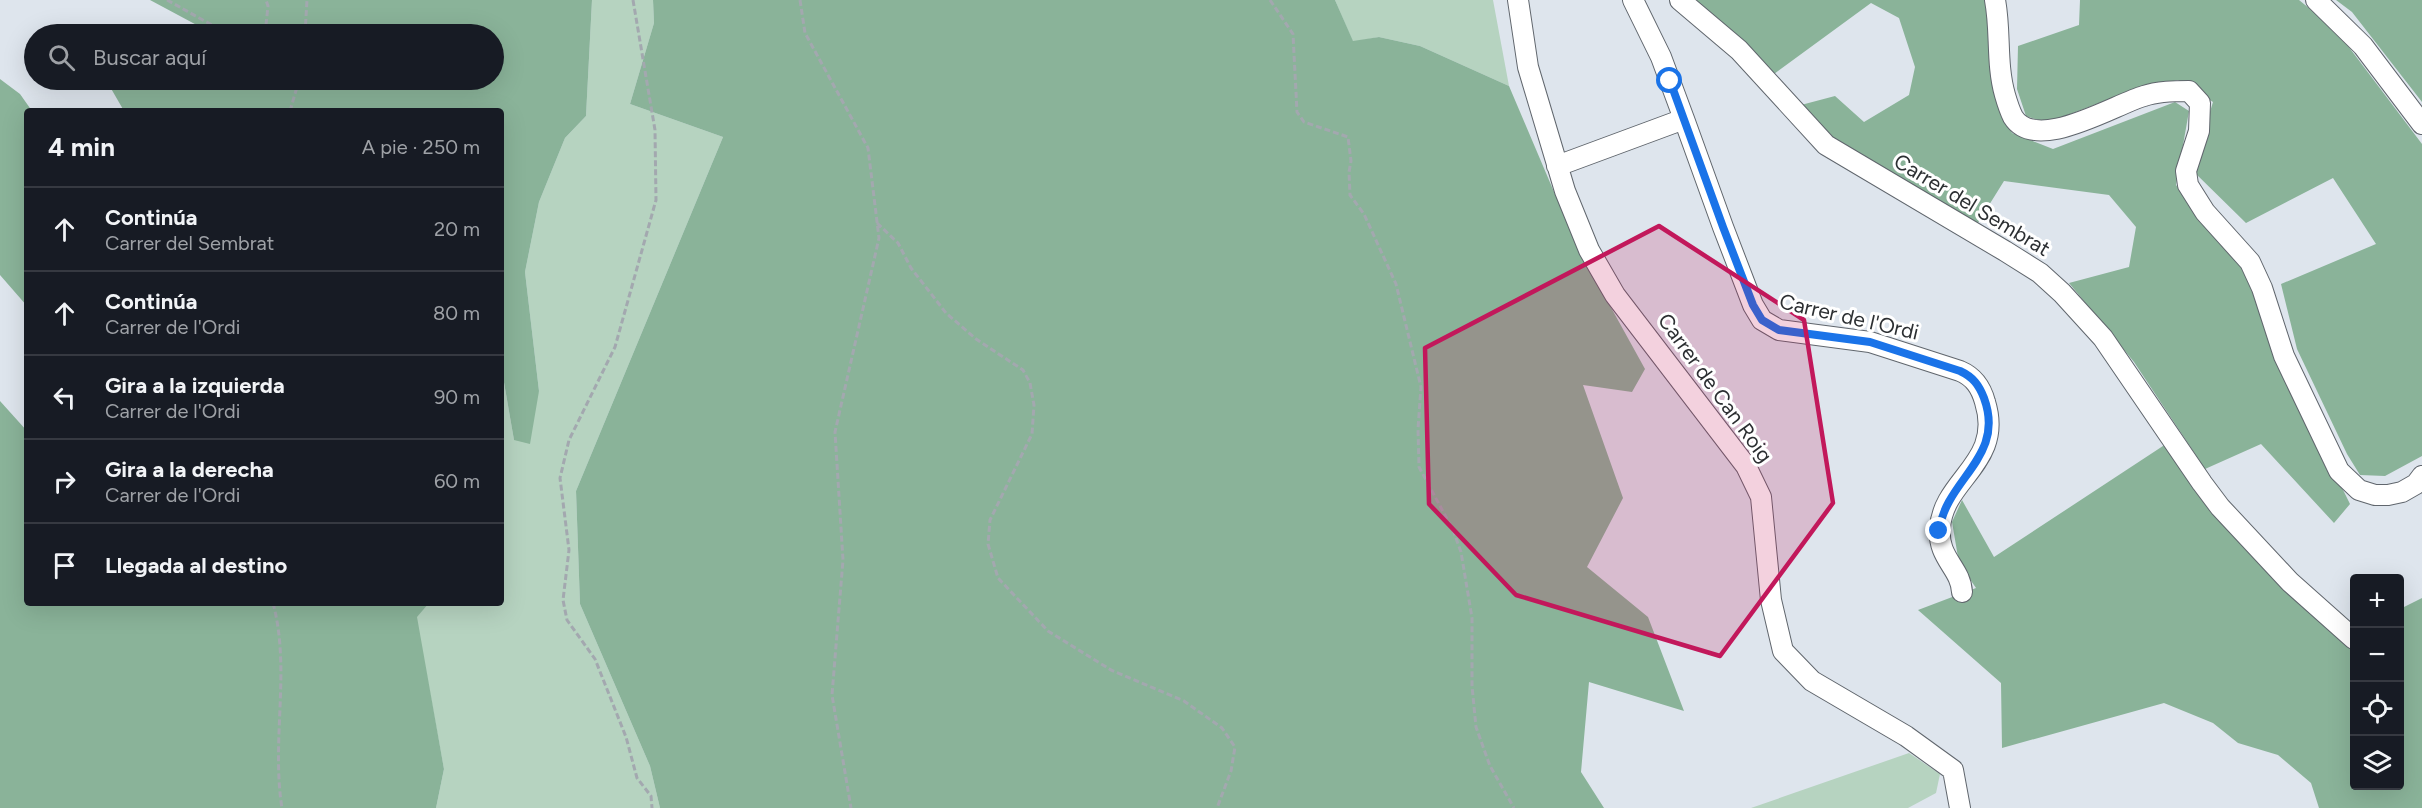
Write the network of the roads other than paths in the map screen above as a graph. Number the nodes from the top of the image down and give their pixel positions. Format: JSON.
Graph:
{"nodes":[{"id":1,"x":1518,"y":0,"type":"edge"},
{"id":2,"x":1633,"y":0,"type":"edge"},
{"id":3,"x":1680,"y":0,"type":"edge"},
{"id":4,"x":1995,"y":0,"type":"edge"},
{"id":5,"x":2316,"y":0,"type":"edge"},
{"id":6,"x":1684,"y":119,"type":"junction"},
{"id":7,"x":2422,"y":124,"type":"edge"},
{"id":8,"x":1557,"y":166,"type":"junction"},
{"id":9,"x":2422,"y":476,"type":"edge"},
{"id":10,"x":1962,"y":592,"type":"dead end"},
{"id":11,"x":2350,"y":635,"type":"edge"},
{"id":12,"x":1960,"y":808,"type":"edge"}],
"edges":[{"from":1,"to":8,"type":"street","name":"Carrer de Can Roig"},
{"from":2,"to":6,"type":"street"},
{"from":3,"to":11,"type":"street","name":"Carrer del Sembrat"},
{"from":4,"to":9,"type":"street"},
{"from":5,"to":7,"type":"street"},
{"from":6,"to":8,"type":"street"},
{"from":6,"to":10,"type":"street","name":"Carrer de l'Ordi"},
{"from":8,"to":12,"type":"street","name":"Carrer de Can Roig"}]}
